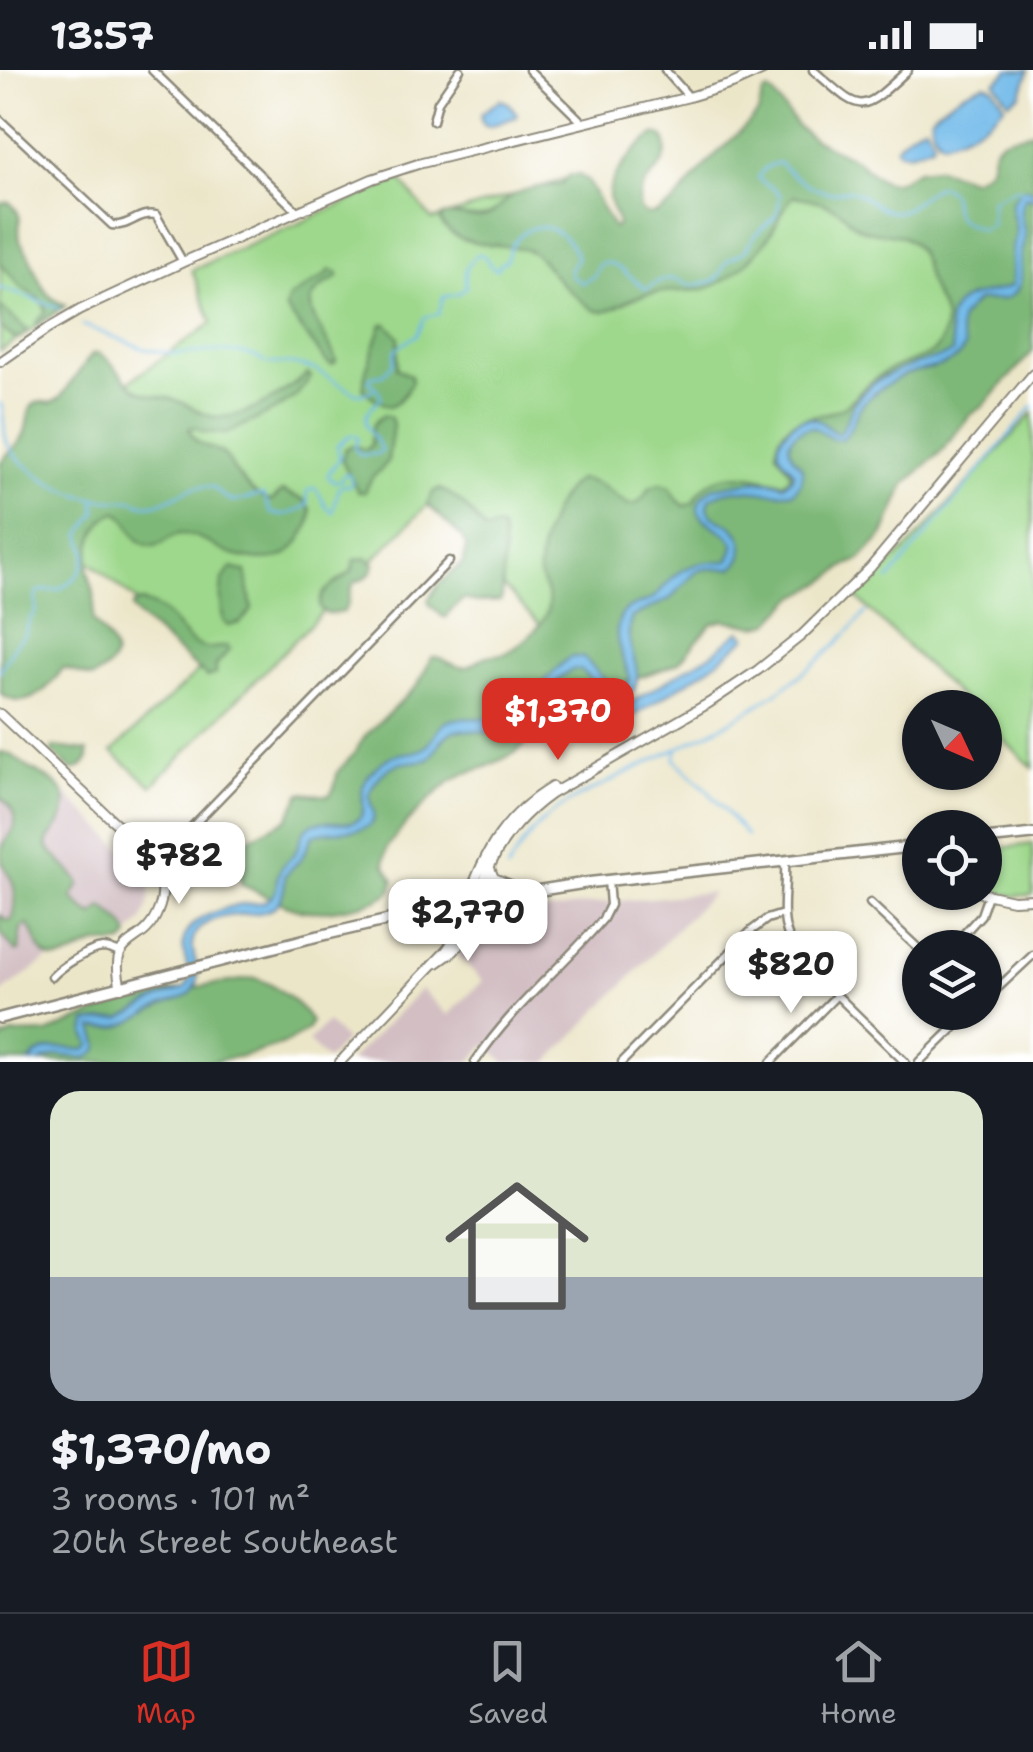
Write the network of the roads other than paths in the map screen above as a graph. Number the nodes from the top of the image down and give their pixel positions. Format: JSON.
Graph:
{"nodes":[{"id":1,"x":152,"y":70,"type":"edge"},
{"id":2,"x":460,"y":70,"type":"edge"},
{"id":3,"x":529,"y":70,"type":"edge"},
{"id":4,"x":665,"y":70,"type":"edge"},
{"id":5,"x":763,"y":70,"type":"edge"},
{"id":6,"x":812,"y":70,"type":"edge"},
{"id":7,"x":908,"y":70,"type":"edge"},
{"id":8,"x":689,"y":97,"type":"junction"},
{"id":9,"x":0,"y":120,"type":"edge"},
{"id":10,"x":433,"y":121,"type":"dead end"},
{"id":11,"x":583,"y":123,"type":"junction"},
{"id":12,"x":296,"y":211,"type":"junction"},
{"id":13,"x":183,"y":262,"type":"junction"},
{"id":14,"x":0,"y":362,"type":"edge"},
{"id":15,"x":1033,"y":374,"type":"edge"},
{"id":16,"x":449,"y":561,"type":"dead end"},
{"id":17,"x":0,"y":714,"type":"edge"},
{"id":18,"x":619,"y":754,"type":"junction"},
{"id":19,"x":1033,"y":834,"type":"edge"},
{"id":20,"x":1002,"y":837,"type":"edge"},
{"id":21,"x":902,"y":848,"type":"edge"},
{"id":22,"x":785,"y":861,"type":"junction"},
{"id":23,"x":155,"y":865,"type":"junction"},
{"id":24,"x":489,"y":866,"type":"junction"},
{"id":25,"x":608,"y":880,"type":"junction"},
{"id":26,"x":525,"y":891,"type":"junction"},
{"id":27,"x":1002,"y":898,"type":"edge"},
{"id":28,"x":1031,"y":900,"type":"edge"},
{"id":29,"x":472,"y":901,"type":"junction"},
{"id":30,"x":870,"y":903,"type":"dead end"},
{"id":31,"x":432,"y":909,"type":"junction"},
{"id":32,"x":984,"y":910,"type":"edge"},
{"id":33,"x":1033,"y":910,"type":"edge"},
{"id":34,"x":783,"y":914,"type":"junction"},
{"id":35,"x":459,"y":928,"type":"junction"},
{"id":36,"x":968,"y":930,"type":"edge"},
{"id":37,"x":902,"y":933,"type":"edge"},
{"id":38,"x":120,"y":953,"type":"junction"},
{"id":39,"x":1033,"y":955,"type":"edge"},
{"id":40,"x":437,"y":962,"type":"junction"},
{"id":41,"x":52,"y":977,"type":"dead end"},
{"id":42,"x":1002,"y":984,"type":"edge"},
{"id":43,"x":121,"y":988,"type":"junction"},
{"id":44,"x":837,"y":996,"type":"junction"},
{"id":45,"x":0,"y":1018,"type":"edge"},
{"id":46,"x":952,"y":1030,"type":"edge"},
{"id":47,"x":340,"y":1062,"type":"edge"},
{"id":48,"x":475,"y":1062,"type":"edge"},
{"id":49,"x":622,"y":1062,"type":"edge"},
{"id":50,"x":771,"y":1062,"type":"edge"},
{"id":51,"x":905,"y":1062,"type":"edge"},
{"id":52,"x":919,"y":1062,"type":"edge"}],
"edges":[{"from":1,"to":12,"type":"street"},
{"from":2,"to":10,"type":"street"},
{"from":3,"to":11,"type":"street"},
{"from":4,"to":8,"type":"street"},
{"from":5,"to":8,"type":"street"},
{"from":6,"to":7,"type":"street"},
{"from":8,"to":11,"type":"street"},
{"from":9,"to":13,"type":"street"},
{"from":11,"to":12,"type":"street"},
{"from":12,"to":13,"type":"street"},
{"from":13,"to":14,"type":"street"},
{"from":15,"to":18,"type":"street"},
{"from":16,"to":23,"type":"street"},
{"from":17,"to":23,"type":"street"},
{"from":18,"to":24,"type":"street"},
{"from":18,"to":29,"type":"street"},
{"from":19,"to":20,"type":"main road"},
{"from":21,"to":22,"type":"main road"},
{"from":22,"to":25,"type":"main road"},
{"from":22,"to":34,"type":"street"},
{"from":23,"to":38,"type":"street"},
{"from":24,"to":26,"type":"street"},
{"from":24,"to":29,"type":"street"},
{"from":25,"to":26,"type":"main road"},
{"from":25,"to":48,"type":"street"},
{"from":26,"to":29,"type":"main road"},
{"from":27,"to":28,"type":"street"},
{"from":28,"to":33,"type":"street"},
{"from":29,"to":31,"type":"main road"},
{"from":29,"to":35,"type":"street"},
{"from":29,"to":40,"type":"street"},
{"from":30,"to":37,"type":"street"},
{"from":31,"to":35,"type":"street"},
{"from":31,"to":43,"type":"main road"},
{"from":32,"to":36,"type":"street"},
{"from":34,"to":44,"type":"street"},
{"from":34,"to":49,"type":"street"},
{"from":35,"to":40,"type":"street"},
{"from":38,"to":41,"type":"street"},
{"from":38,"to":43,"type":"street"},
{"from":39,"to":42,"type":"street"},
{"from":40,"to":47,"type":"street"},
{"from":43,"to":45,"type":"main road"},
{"from":44,"to":50,"type":"street"},
{"from":44,"to":51,"type":"street"},
{"from":46,"to":52,"type":"street"}]}
